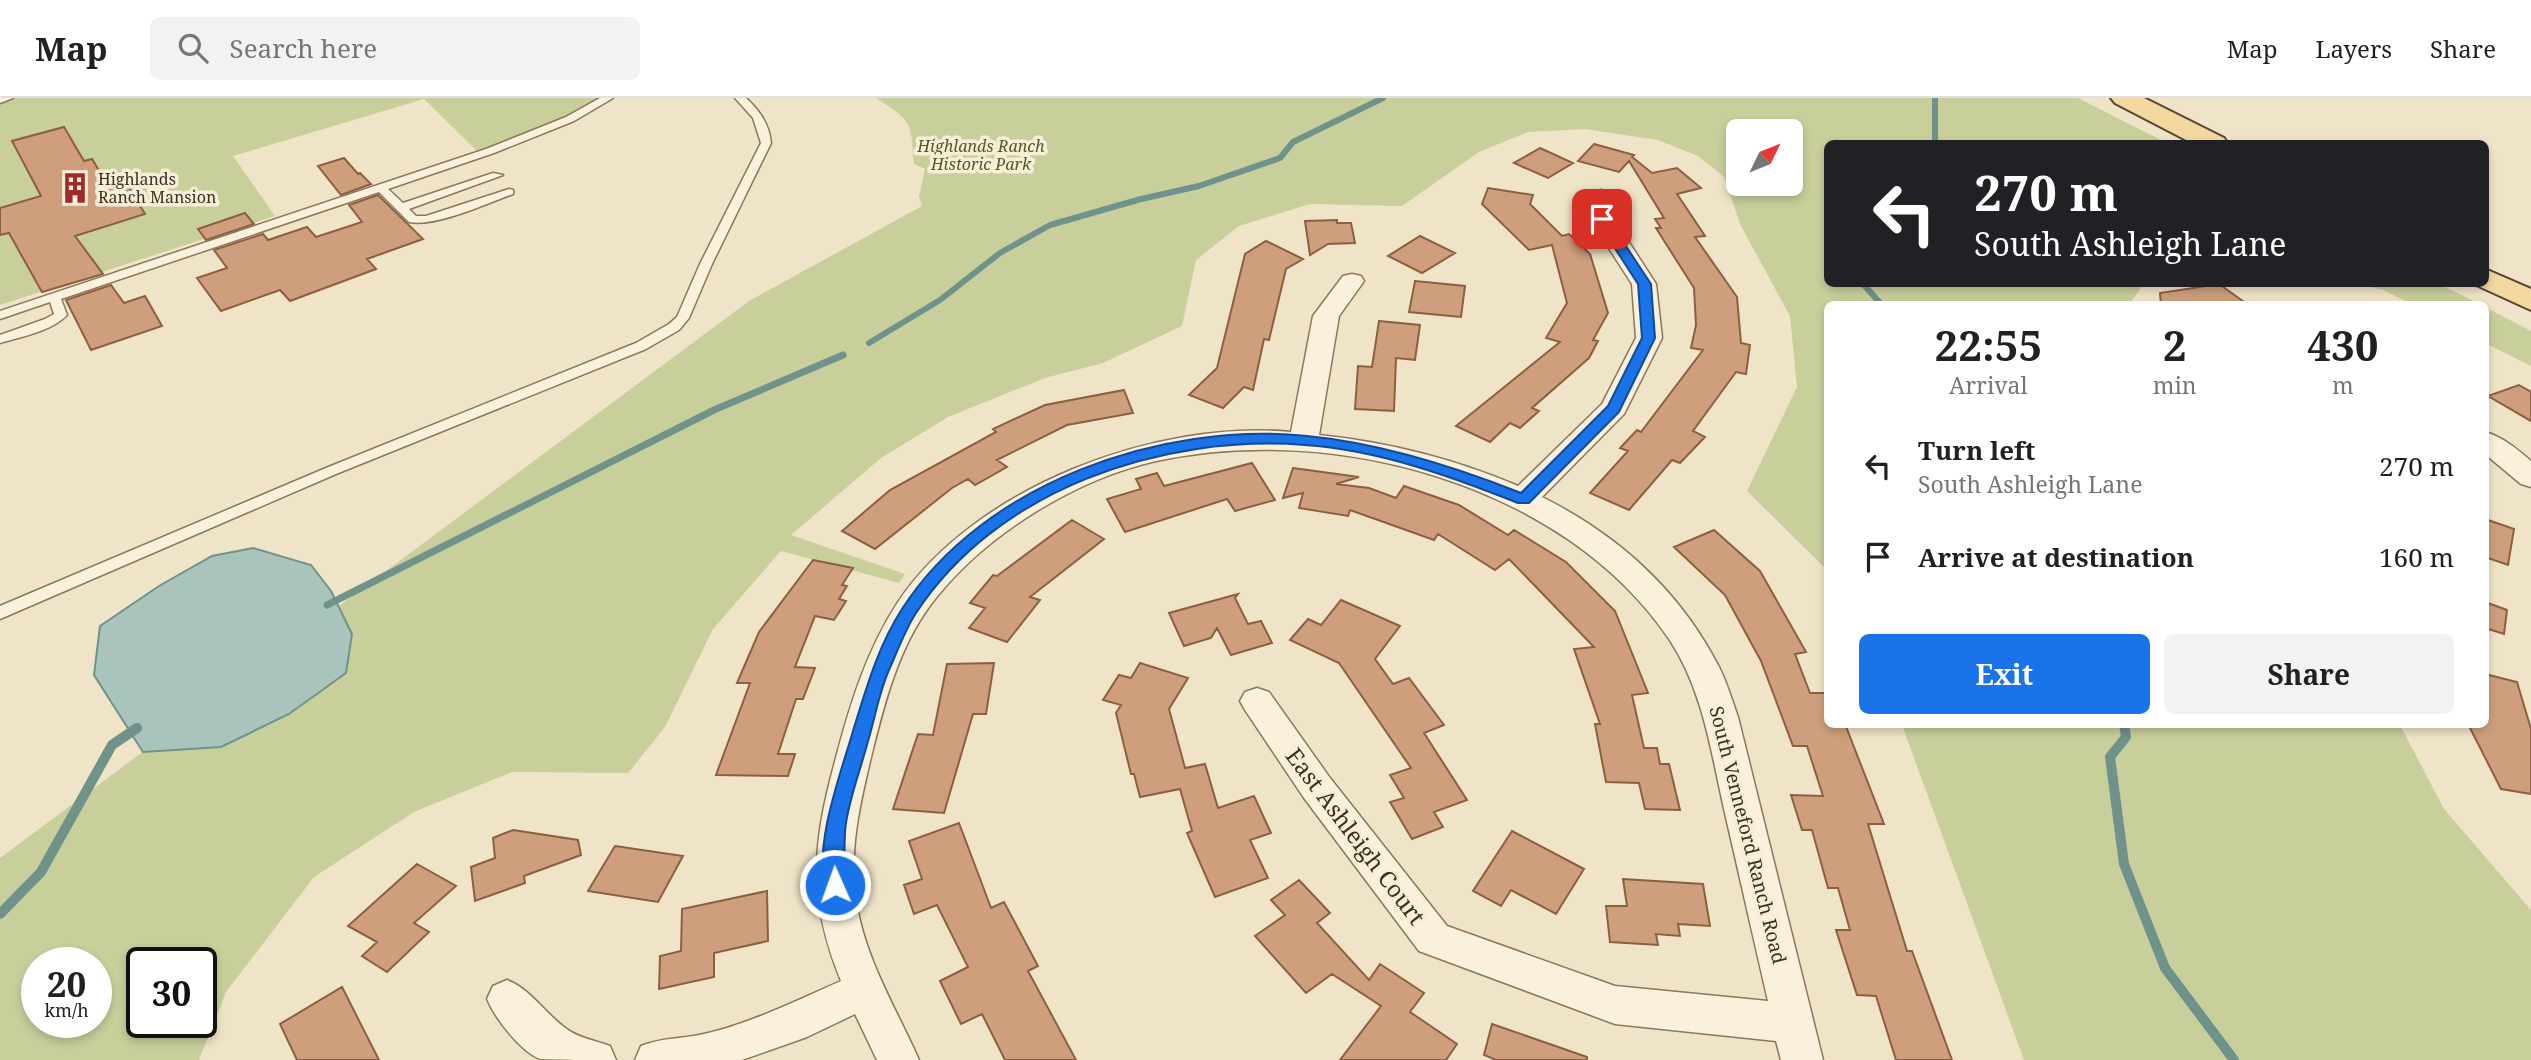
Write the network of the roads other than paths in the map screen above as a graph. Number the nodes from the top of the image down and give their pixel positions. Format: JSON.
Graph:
{"nodes":[{"id":1,"x":8,"y":98,"type":"edge"},
{"id":2,"x":608,"y":98,"type":"edge"},
{"id":3,"x":740,"y":98,"type":"edge"},
{"id":4,"x":2124,"y":98,"type":"edge"},
{"id":5,"x":0,"y":100,"type":"edge"},
{"id":6,"x":2208,"y":140,"type":"edge"},
{"id":7,"x":497,"y":175,"type":"dead end"},
{"id":8,"x":381,"y":188,"type":"junction"},
{"id":9,"x":509,"y":192,"type":"dead end"},
{"id":10,"x":1601,"y":197,"type":"dead end"},
{"id":11,"x":401,"y":208,"type":"junction"},
{"id":12,"x":2489,"y":280,"type":"edge"},
{"id":13,"x":1352,"y":281,"type":"dead end"},
{"id":14,"x":54,"y":297,"type":"junction"},
{"id":15,"x":2531,"y":301,"type":"edge"},
{"id":16,"x":0,"y":314,"type":"edge"},
{"id":17,"x":0,"y":340,"type":"edge"},
{"id":18,"x":1304,"y":440,"type":"junction"},
{"id":19,"x":2489,"y":443,"type":"edge"},
{"id":20,"x":2531,"y":477,"type":"edge"},
{"id":21,"x":1523,"y":499,"type":"junction"},
{"id":22,"x":0,"y":613,"type":"edge"},
{"id":23,"x":1257,"y":701,"type":"dead end"},
{"id":24,"x":865,"y":990,"type":"junction"},
{"id":25,"x":507,"y":999,"type":"dead end"},
{"id":26,"x":1794,"y":1023,"type":"junction"},
{"id":27,"x":595,"y":1060,"type":"edge"},
{"id":28,"x":656,"y":1060,"type":"edge"},
{"id":29,"x":898,"y":1060,"type":"edge"},
{"id":30,"x":1802,"y":1060,"type":"edge"}],
"edges":[{"from":1,"to":5,"type":"lane"},
{"from":2,"to":8,"type":"lane"},
{"from":3,"to":22,"type":"lane"},
{"from":4,"to":6,"type":"main road"},
{"from":7,"to":11,"type":"lane"},
{"from":8,"to":11,"type":"lane"},
{"from":8,"to":14,"type":"lane"},
{"from":9,"to":11,"type":"lane"},
{"from":10,"to":21,"type":"street"},
{"from":12,"to":15,"type":"main road"},
{"from":13,"to":18,"type":"street"},
{"from":14,"to":16,"type":"lane"},
{"from":14,"to":17,"type":"lane"},
{"from":18,"to":21,"type":"street","name":"South Venneford Ranch Road"},
{"from":18,"to":24,"type":"street","name":"South Venneford Ranch Road"},
{"from":19,"to":20,"type":"street"},
{"from":21,"to":26,"type":"street","name":"South Venneford Ranch Road"},
{"from":23,"to":26,"type":"street","name":"East Ashleigh Court"},
{"from":24,"to":28,"type":"street"},
{"from":24,"to":29,"type":"street","name":"South Venneford Ranch Road"},
{"from":25,"to":27,"type":"street"},
{"from":26,"to":30,"type":"street","name":"South Venneford Ranch Road"}]}
